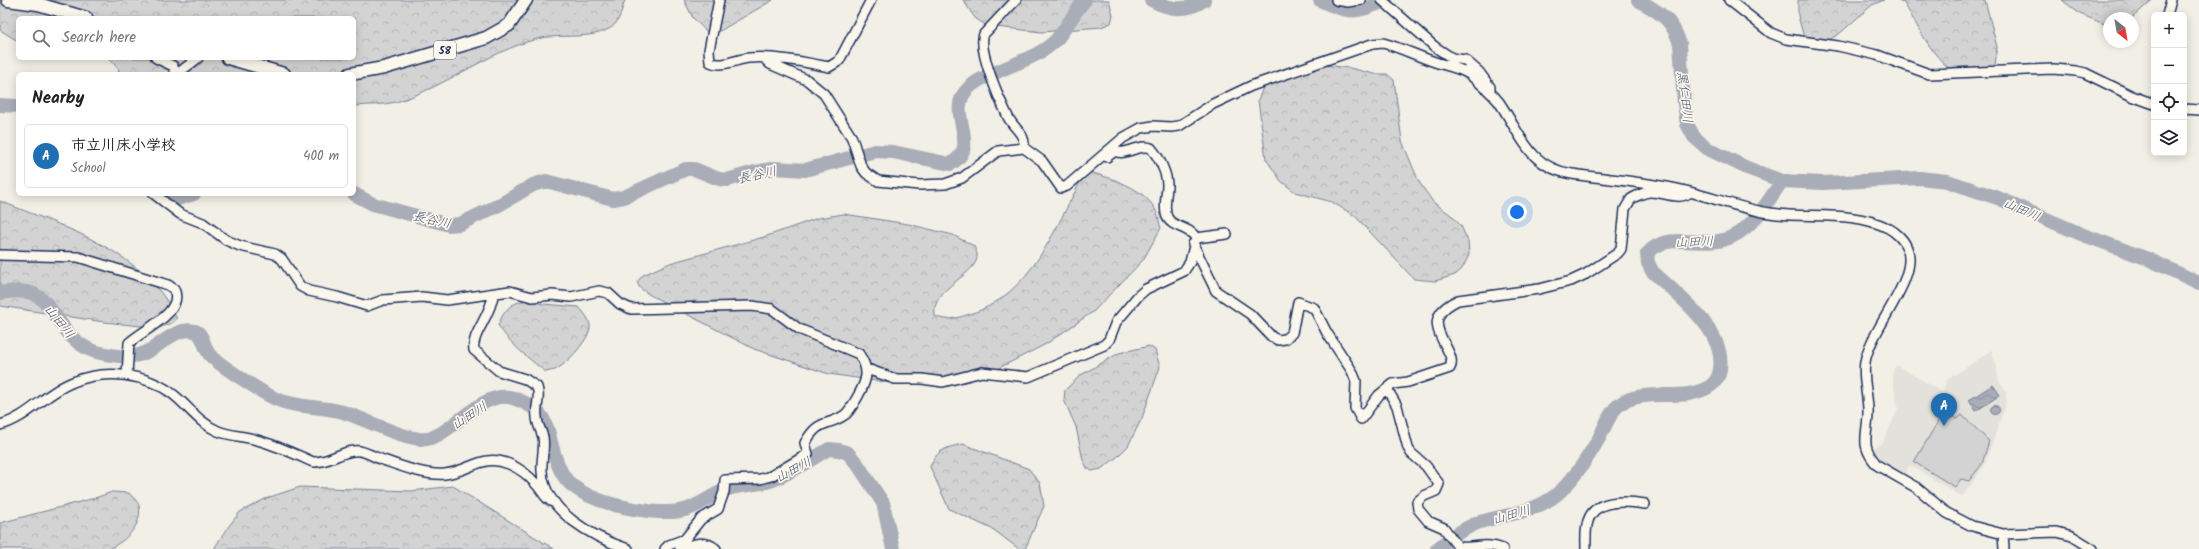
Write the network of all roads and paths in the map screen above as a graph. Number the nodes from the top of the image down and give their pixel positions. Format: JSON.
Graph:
{"nodes":[{"id":1,"x":8,"y":0,"type":"edge"},
{"id":2,"x":526,"y":0,"type":"edge"},
{"id":3,"x":719,"y":0,"type":"edge"},
{"id":4,"x":871,"y":0,"type":"edge"},
{"id":5,"x":1016,"y":0,"type":"edge"},
{"id":6,"x":1336,"y":0,"type":"edge"},
{"id":7,"x":1361,"y":0,"type":"edge"},
{"id":8,"x":1728,"y":0,"type":"edge"},
{"id":9,"x":2171,"y":0,"type":"edge"},
{"id":10,"x":1384,"y":3,"type":"edge"},
{"id":11,"x":2168,"y":12,"type":"edge"},
{"id":12,"x":79,"y":16,"type":"edge"},
{"id":13,"x":764,"y":58,"type":"junction"},
{"id":14,"x":160,"y":60,"type":"edge"},
{"id":15,"x":195,"y":60,"type":"edge"},
{"id":16,"x":235,"y":60,"type":"edge"},
{"id":17,"x":175,"y":72,"type":"edge"},
{"id":18,"x":179,"y":72,"type":"edge"},
{"id":19,"x":277,"y":72,"type":"edge"},
{"id":20,"x":356,"y":73,"type":"edge"},
{"id":21,"x":1490,"y":92,"type":"junction"},
{"id":22,"x":2151,"y":103,"type":"edge"},
{"id":23,"x":2187,"y":109,"type":"edge"},
{"id":24,"x":2199,"y":110,"type":"edge"},
{"id":25,"x":1141,"y":128,"type":"junction"},
{"id":26,"x":1024,"y":148,"type":"junction"},
{"id":27,"x":1115,"y":151,"type":"junction"},
{"id":28,"x":1072,"y":182,"type":"junction"},
{"id":29,"x":1690,"y":192,"type":"junction"},
{"id":30,"x":157,"y":196,"type":"edge"},
{"id":31,"x":1227,"y":234,"type":"dead end"},
{"id":32,"x":1194,"y":241,"type":"junction"},
{"id":33,"x":0,"y":255,"type":"edge"},
{"id":34,"x":493,"y":295,"type":"junction"},
{"id":35,"x":867,"y":369,"type":"junction"},
{"id":36,"x":127,"y":375,"type":"junction"},
{"id":37,"x":1387,"y":389,"type":"junction"},
{"id":38,"x":0,"y":425,"type":"edge"},
{"id":39,"x":554,"y":503,"type":"junction"},
{"id":40,"x":1645,"y":504,"type":"dead end"},
{"id":41,"x":2003,"y":534,"type":"junction"},
{"id":42,"x":628,"y":549,"type":"edge"},
{"id":43,"x":665,"y":549,"type":"edge"},
{"id":44,"x":680,"y":549,"type":"edge"},
{"id":45,"x":716,"y":549,"type":"edge"},
{"id":46,"x":1503,"y":549,"type":"edge"},
{"id":47,"x":1586,"y":549,"type":"edge"},
{"id":48,"x":2004,"y":549,"type":"edge"},
{"id":49,"x":2093,"y":549,"type":"edge"}],
"edges":[{"from":1,"to":12,"type":"main road"},
{"from":2,"to":20,"type":"main road","number":"58"},
{"from":3,"to":13,"type":"street"},
{"from":4,"to":13,"type":"street"},
{"from":5,"to":26,"type":"street"},
{"from":6,"to":7,"type":"street"},
{"from":8,"to":22,"type":"street"},
{"from":9,"to":11,"type":"street"},
{"from":10,"to":21,"type":"street"},
{"from":13,"to":26,"type":"street"},
{"from":14,"to":17,"type":"street"},
{"from":15,"to":18,"type":"street"},
{"from":16,"to":19,"type":"main road"},
{"from":21,"to":25,"type":"street"},
{"from":21,"to":29,"type":"street"},
{"from":23,"to":24,"type":"street"},
{"from":25,"to":27,"type":"street"},
{"from":25,"to":28,"type":"street"},
{"from":26,"to":28,"type":"street"},
{"from":27,"to":28,"type":"street"},
{"from":27,"to":32,"type":"street"},
{"from":29,"to":37,"type":"street"},
{"from":29,"to":41,"type":"street"},
{"from":30,"to":34,"type":"street"},
{"from":31,"to":32,"type":"street"},
{"from":32,"to":35,"type":"street"},
{"from":32,"to":37,"type":"street"},
{"from":33,"to":36,"type":"street"},
{"from":34,"to":35,"type":"street"},
{"from":34,"to":39,"type":"street"},
{"from":35,"to":43,"type":"street"},
{"from":36,"to":38,"type":"street"},
{"from":36,"to":39,"type":"street"},
{"from":37,"to":46,"type":"street"},
{"from":39,"to":42,"type":"street"},
{"from":40,"to":47,"type":"street"},
{"from":41,"to":48,"type":"street"},
{"from":41,"to":49,"type":"street"},
{"from":44,"to":45,"type":"street"}]}
